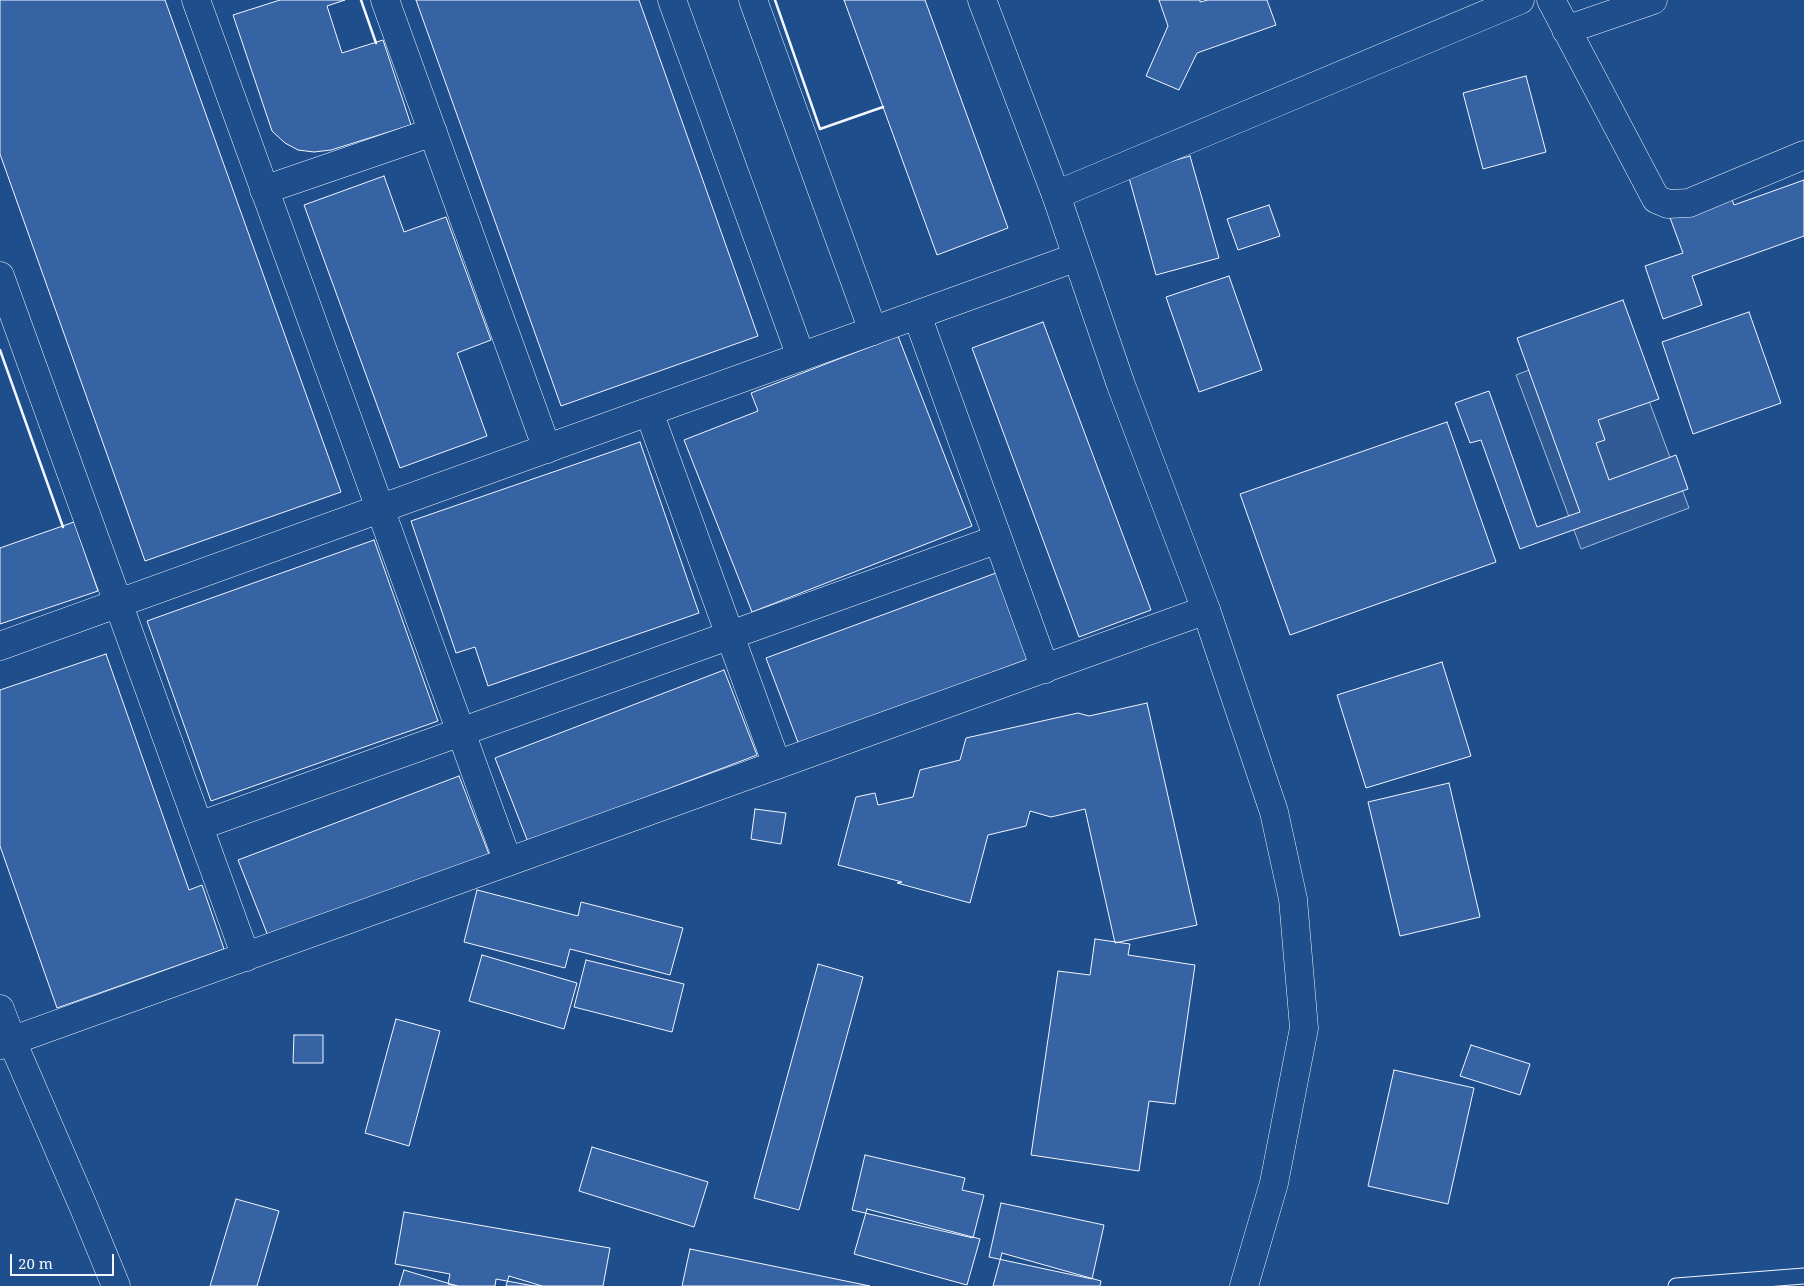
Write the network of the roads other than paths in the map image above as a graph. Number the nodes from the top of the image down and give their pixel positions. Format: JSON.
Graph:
{"nodes":[{"id":1,"x":196,"y":0,"type":"edge"},
{"id":2,"x":385,"y":0,"type":"edge"},
{"id":3,"x":672,"y":0,"type":"edge"},
{"id":4,"x":753,"y":0,"type":"edge"},
{"id":5,"x":982,"y":0,"type":"edge"},
{"id":6,"x":1520,"y":0,"type":"edge"},
{"id":7,"x":1551,"y":0,"type":"edge"},
{"id":8,"x":1653,"y":0,"type":"edge"},
{"id":9,"x":1566,"y":30,"type":"junction"},
{"id":10,"x":433,"y":132,"type":"junction"},
{"id":11,"x":1804,"y":155,"type":"edge"},
{"id":12,"x":264,"y":190,"type":"junction"},
{"id":13,"x":1056,"y":195,"type":"junction"},
{"id":14,"x":1077,"y":257,"type":"junction"},
{"id":15,"x":0,"y":276,"type":"edge"},
{"id":16,"x":917,"y":315,"type":"junction"},
{"id":17,"x":873,"y":331,"type":"junction"},
{"id":18,"x":801,"y":357,"type":"junction"},
{"id":19,"x":649,"y":412,"type":"junction"},
{"id":20,"x":547,"y":448,"type":"junction"},
{"id":21,"x":380,"y":509,"type":"junction"},
{"id":22,"x":998,"y":539,"type":"junction"},
{"id":23,"x":119,"y":603,"type":"junction"},
{"id":24,"x":1206,"y":610,"type":"junction"},
{"id":25,"x":730,"y":636,"type":"junction"},
{"id":26,"x":0,"y":646,"type":"edge"},
{"id":27,"x":1045,"y":669,"type":"junction"},
{"id":28,"x":461,"y":732,"type":"junction"},
{"id":29,"x":777,"y":765,"type":"junction"},
{"id":30,"x":199,"y":826,"type":"junction"},
{"id":31,"x":508,"y":862,"type":"junction"},
{"id":32,"x":246,"y":957,"type":"junction"},
{"id":33,"x":0,"y":1009,"type":"edge"},
{"id":34,"x":6,"y":1043,"type":"edge"},
{"id":35,"x":1804,"y":1276,"type":"edge"},
{"id":36,"x":116,"y":1286,"type":"edge"},
{"id":37,"x":1244,"y":1286,"type":"edge"},
{"id":38,"x":1676,"y":1286,"type":"edge"}],
"edges":[{"from":1,"to":12,"type":"street"},
{"from":2,"to":10,"type":"street"},
{"from":3,"to":18,"type":"street"},
{"from":4,"to":17,"type":"street"},
{"from":5,"to":13,"type":"street"},
{"from":6,"to":13,"type":"street"},
{"from":7,"to":9,"type":"street"},
{"from":8,"to":9,"type":"street"},
{"from":9,"to":11,"type":"street"},
{"from":10,"to":12,"type":"street"},
{"from":10,"to":20,"type":"street"},
{"from":12,"to":21,"type":"street"},
{"from":13,"to":14,"type":"street"},
{"from":14,"to":16,"type":"street"},
{"from":14,"to":24,"type":"street"},
{"from":15,"to":23,"type":"street"},
{"from":16,"to":17,"type":"street"},
{"from":16,"to":22,"type":"street"},
{"from":17,"to":18,"type":"street"},
{"from":18,"to":19,"type":"street"},
{"from":19,"to":20,"type":"street"},
{"from":19,"to":25,"type":"street"},
{"from":20,"to":21,"type":"street"},
{"from":21,"to":23,"type":"street"},
{"from":21,"to":28,"type":"street"},
{"from":22,"to":25,"type":"street"},
{"from":22,"to":27,"type":"street"},
{"from":23,"to":26,"type":"street"},
{"from":23,"to":30,"type":"street"},
{"from":24,"to":27,"type":"street"},
{"from":24,"to":37,"type":"street"},
{"from":25,"to":28,"type":"street"},
{"from":25,"to":29,"type":"street"},
{"from":27,"to":29,"type":"street"},
{"from":28,"to":30,"type":"street"},
{"from":28,"to":31,"type":"street"},
{"from":29,"to":31,"type":"street"},
{"from":30,"to":32,"type":"street"},
{"from":31,"to":32,"type":"street"},
{"from":32,"to":34,"type":"street"},
{"from":33,"to":34,"type":"street"},
{"from":34,"to":36,"type":"street"},
{"from":35,"to":38,"type":"lane"}]}
